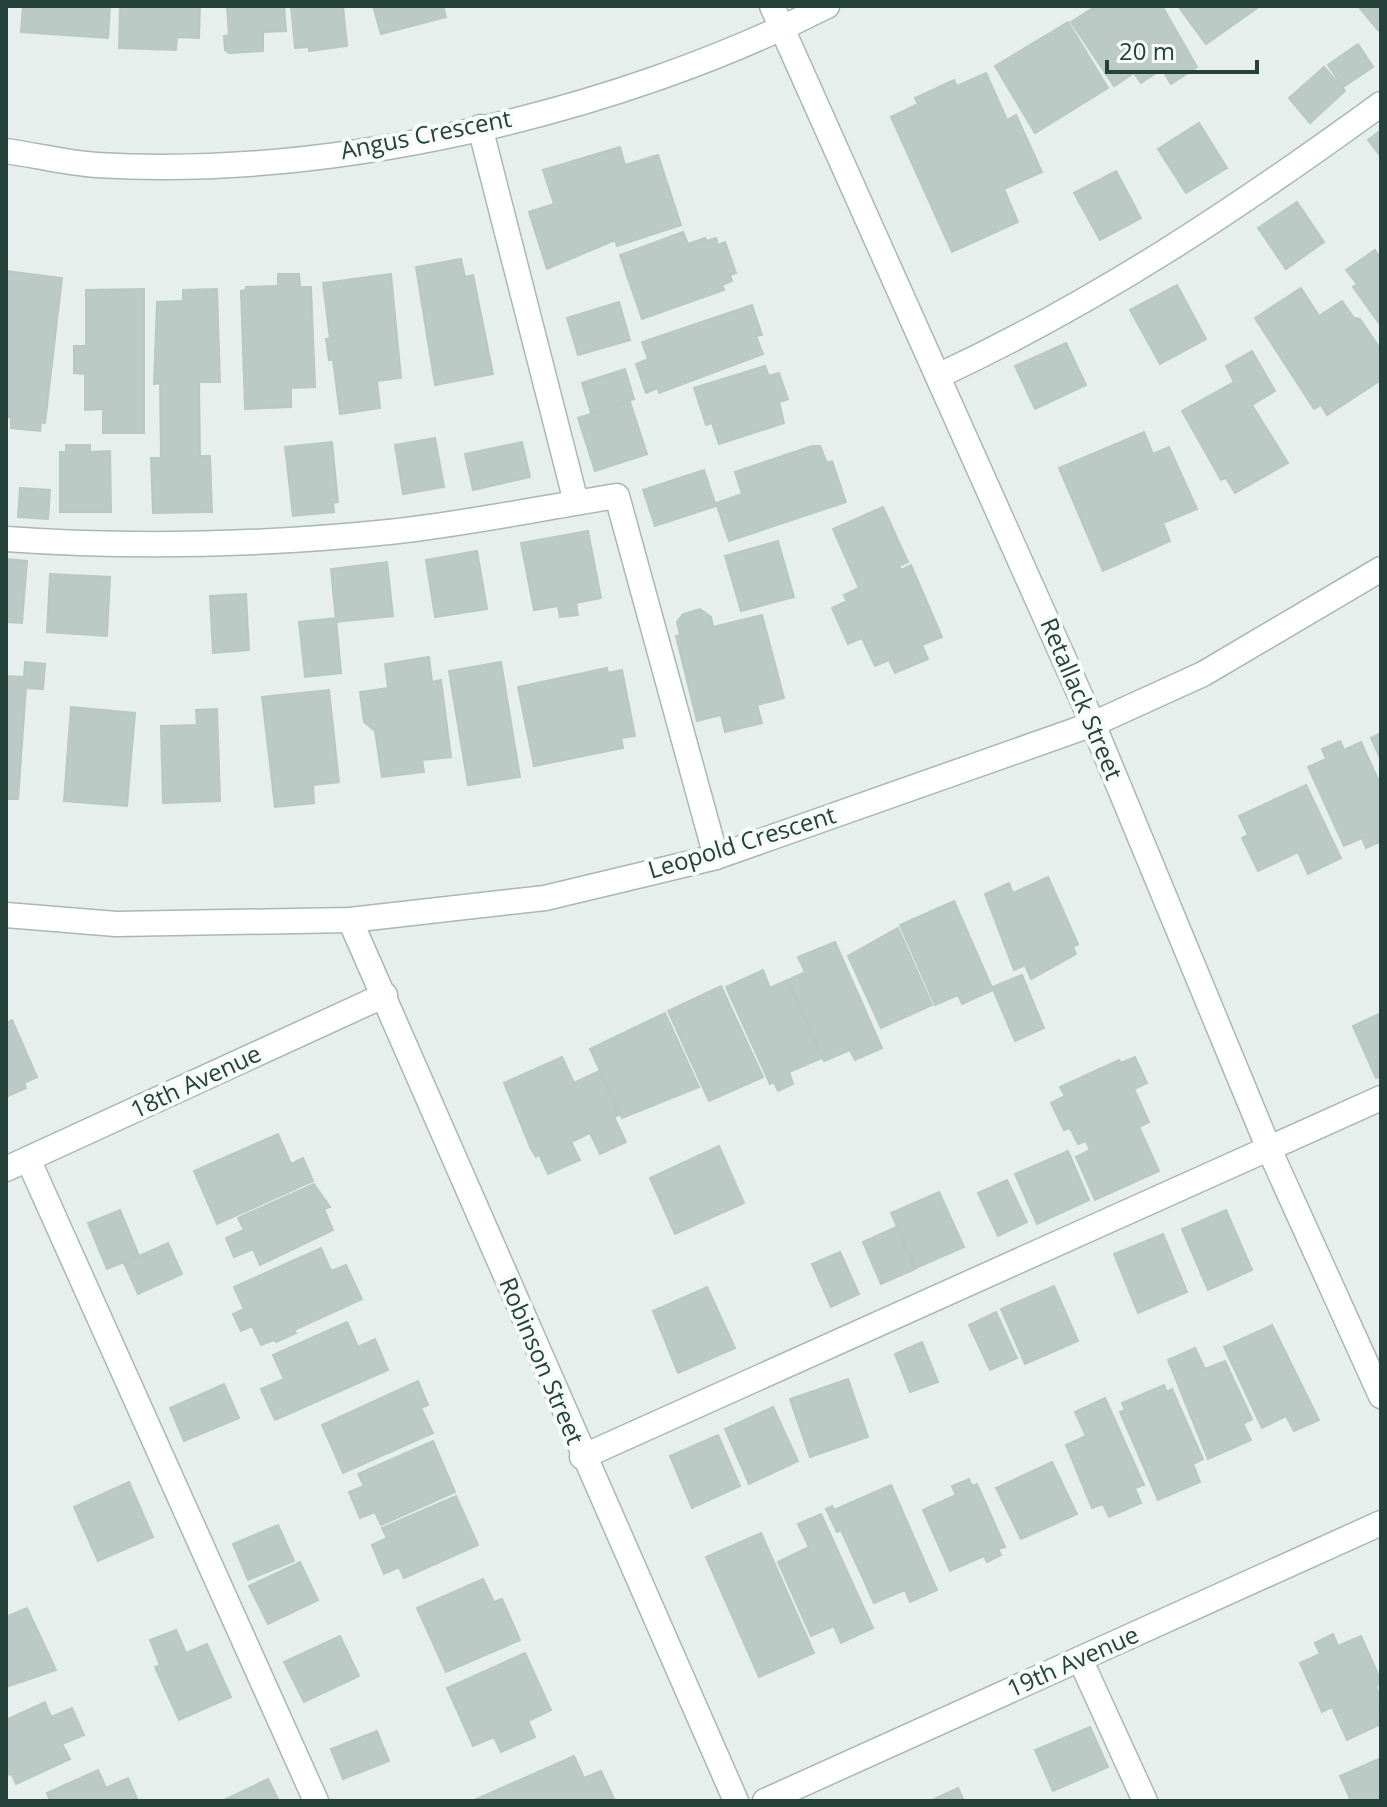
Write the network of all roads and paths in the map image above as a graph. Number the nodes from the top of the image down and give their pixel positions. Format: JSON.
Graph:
{"nodes":[{"id":1,"x":772,"y":6,"type":"edge"},
{"id":2,"x":827,"y":6,"type":"edge"},
{"id":3,"x":782,"y":29,"type":"junction"},
{"id":4,"x":1381,"y":104,"type":"edge"},
{"id":5,"x":480,"y":127,"type":"junction"},
{"id":6,"x":6,"y":151,"type":"edge"},
{"id":7,"x":938,"y":376,"type":"junction"},
{"id":8,"x":576,"y":502,"type":"junction"},
{"id":9,"x":6,"y":539,"type":"edge"},
{"id":10,"x":1381,"y":569,"type":"edge"},
{"id":11,"x":1093,"y":724,"type":"junction"},
{"id":12,"x":716,"y":857,"type":"junction"},
{"id":13,"x":6,"y":915,"type":"edge"},
{"id":14,"x":350,"y":920,"type":"junction"},
{"id":15,"x":385,"y":995,"type":"junction"},
{"id":16,"x":1381,"y":1098,"type":"edge"},
{"id":17,"x":1269,"y":1149,"type":"junction"},
{"id":18,"x":17,"y":1164,"type":"edge"},
{"id":19,"x":1381,"y":1396,"type":"edge"},
{"id":20,"x":582,"y":1457,"type":"junction"},
{"id":21,"x":1381,"y":1523,"type":"edge"},
{"id":22,"x":1080,"y":1659,"type":"junction"},
{"id":23,"x":316,"y":1801,"type":"edge"},
{"id":24,"x":736,"y":1801,"type":"edge"},
{"id":25,"x":765,"y":1801,"type":"edge"},
{"id":26,"x":1145,"y":1801,"type":"edge"}],
"edges":[{"from":1,"to":3,"type":"street","name":"Retallack Street"},
{"from":2,"to":3,"type":"street","name":"Angus Crescent"},
{"from":3,"to":5,"type":"street","name":"Angus Crescent"},
{"from":3,"to":7,"type":"street","name":"Retallack Street"},
{"from":4,"to":7,"type":"street"},
{"from":5,"to":6,"type":"street","name":"Angus Crescent"},
{"from":5,"to":8,"type":"street"},
{"from":7,"to":11,"type":"street","name":"Retallack Street"},
{"from":8,"to":9,"type":"street"},
{"from":8,"to":12,"type":"street"},
{"from":10,"to":11,"type":"street","name":"Leopold Crescent"},
{"from":11,"to":12,"type":"street","name":"Leopold Crescent"},
{"from":11,"to":17,"type":"street","name":"Retallack Street"},
{"from":12,"to":14,"type":"street","name":"Leopold Crescent"},
{"from":13,"to":14,"type":"street","name":"Leopold Crescent"},
{"from":14,"to":15,"type":"street","name":"Robinson Street"},
{"from":15,"to":18,"type":"street","name":"18th Avenue"},
{"from":15,"to":20,"type":"street","name":"Robinson Street"},
{"from":16,"to":17,"type":"street"},
{"from":17,"to":19,"type":"street","name":"Retallack Street"},
{"from":17,"to":20,"type":"street"},
{"from":18,"to":23,"type":"street"},
{"from":20,"to":24,"type":"street","name":"Robinson Street"},
{"from":21,"to":22,"type":"street","name":"19th Avenue"},
{"from":22,"to":25,"type":"street","name":"19th Avenue"},
{"from":22,"to":26,"type":"street"}]}
